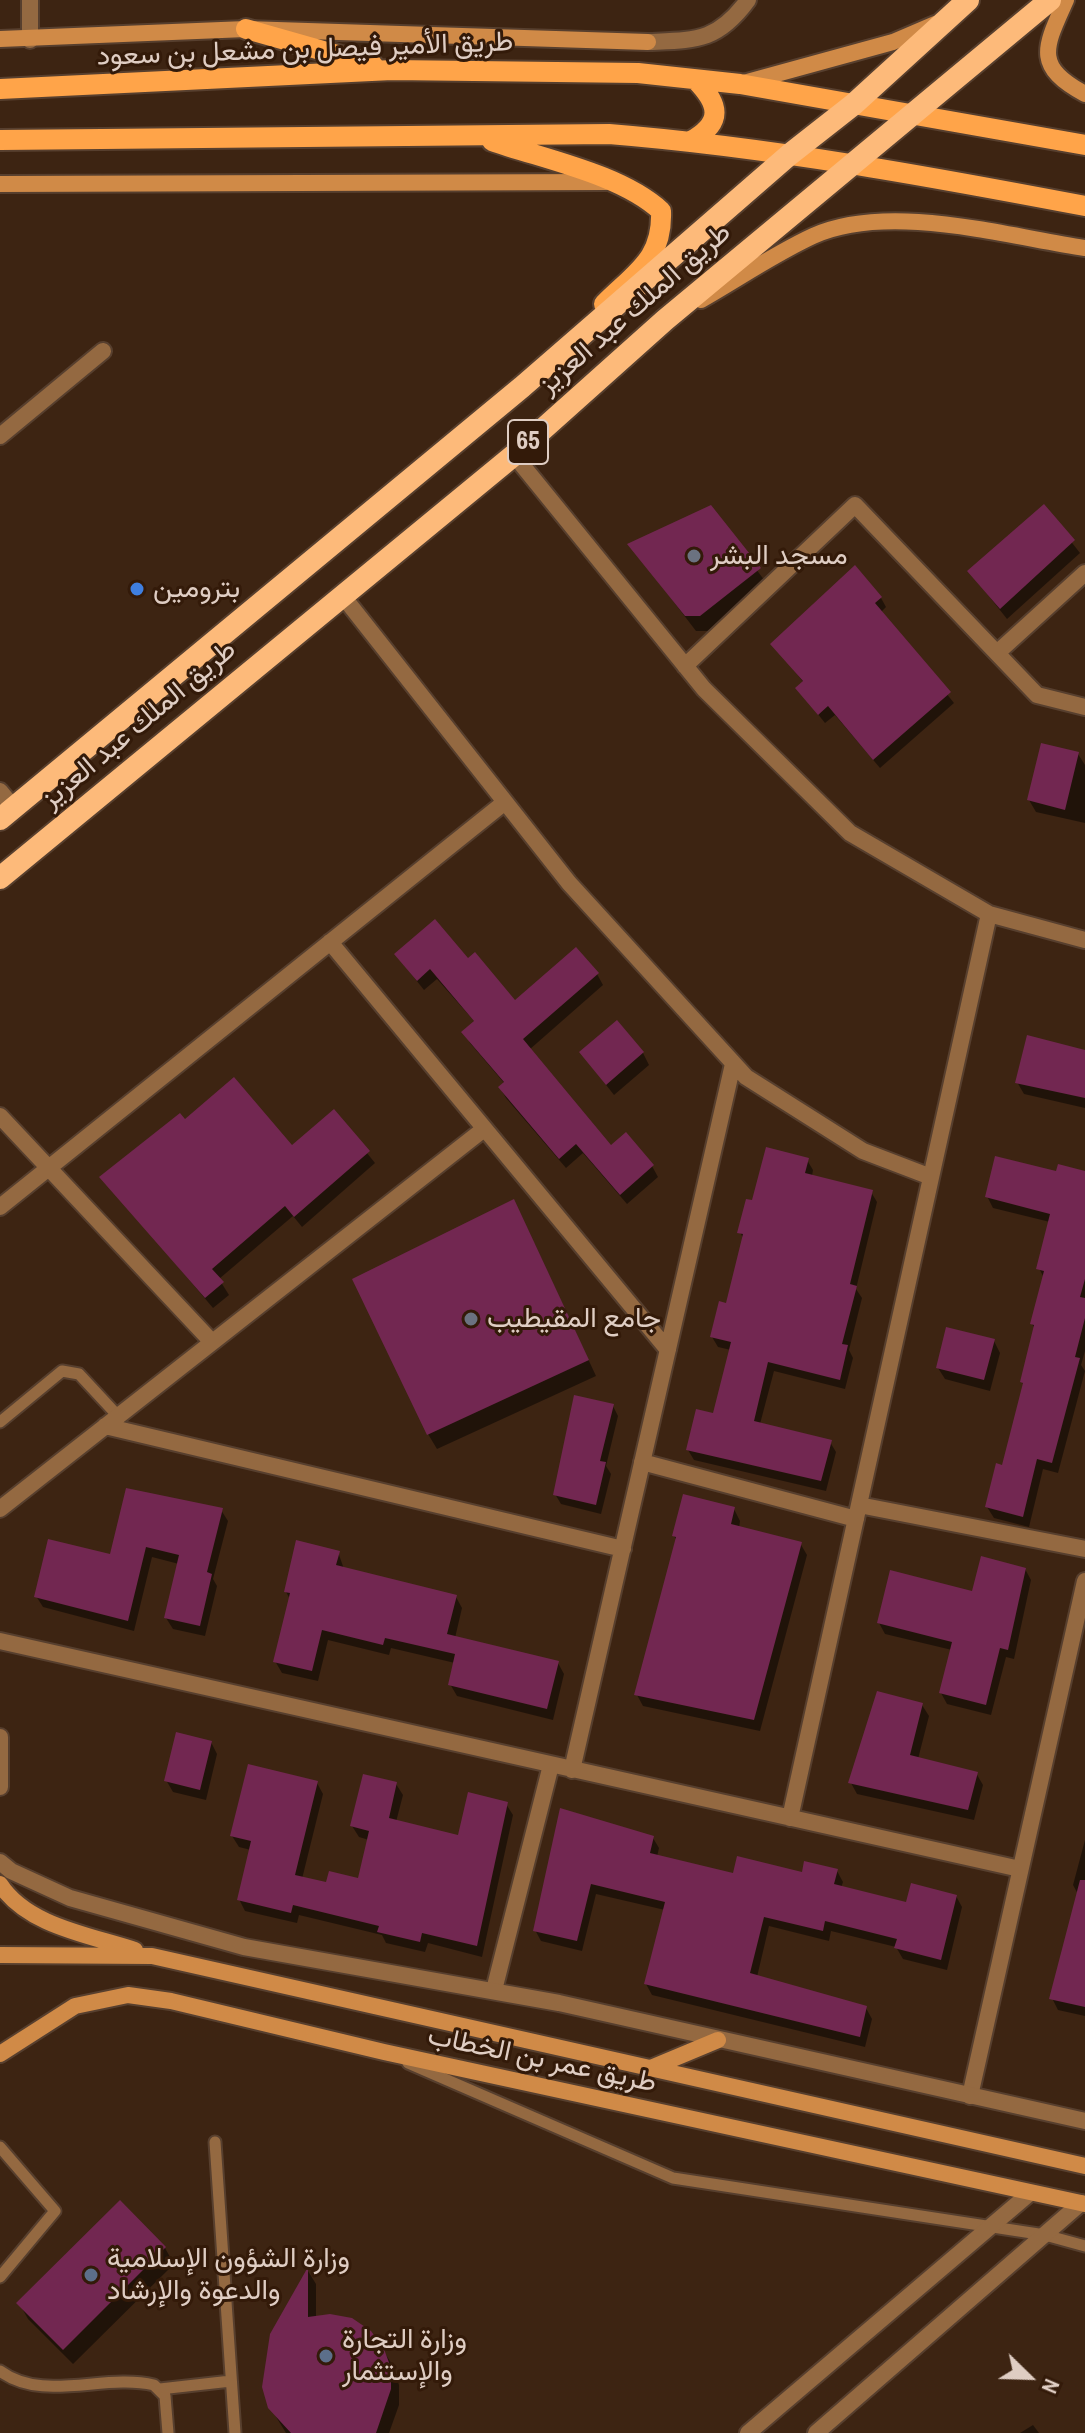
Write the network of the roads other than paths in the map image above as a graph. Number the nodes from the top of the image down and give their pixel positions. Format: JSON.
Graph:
{"nodes":[{"id":1,"x":30,"y":0,"type":"edge"},
{"id":2,"x":748,"y":0,"type":"edge"},
{"id":3,"x":968,"y":0,"type":"edge"},
{"id":4,"x":1050,"y":0,"type":"edge"},
{"id":5,"x":1066,"y":0,"type":"edge"},
{"id":6,"x":941,"y":22,"type":"junction"},
{"id":7,"x":246,"y":29,"type":"junction"},
{"id":8,"x":0,"y":39,"type":"edge"},
{"id":9,"x":30,"y":40,"type":"junction"},
{"id":10,"x":648,"y":42,"type":"joint"},
{"id":11,"x":392,"y":70,"type":"junction"},
{"id":12,"x":696,"y":80,"type":"junction"},
{"id":13,"x":740,"y":84,"type":"junction"},
{"id":14,"x":0,"y":89,"type":"edge"},
{"id":15,"x":1085,"y":94,"type":"edge"},
{"id":16,"x":854,"y":104,"type":"junction"},
{"id":17,"x":913,"y":114,"type":"junction"},
{"id":18,"x":477,"y":136,"type":"junction"},
{"id":19,"x":0,"y":140,"type":"edge"},
{"id":20,"x":691,"y":141,"type":"junction"},
{"id":21,"x":1085,"y":145,"type":"edge"},
{"id":22,"x":789,"y":155,"type":"junction"},
{"id":23,"x":855,"y":162,"type":"junction"},
{"id":24,"x":612,"y":182,"type":"junction"},
{"id":25,"x":0,"y":184,"type":"edge"},
{"id":26,"x":1085,"y":206,"type":"edge"},
{"id":27,"x":1085,"y":248,"type":"edge"},
{"id":28,"x":665,"y":320,"type":"junction"},
{"id":29,"x":103,"y":351,"type":"dead end"},
{"id":30,"x":522,"y":387,"type":"junction"},
{"id":31,"x":0,"y":436,"type":"edge"},
{"id":32,"x":514,"y":455,"type":"junction"},
{"id":33,"x":1085,"y":573,"type":"edge"},
{"id":34,"x":342,"y":595,"type":"junction"},
{"id":35,"x":997,"y":653,"type":"junction"},
{"id":36,"x":685,"y":666,"type":"junction"},
{"id":37,"x":1085,"y":707,"type":"edge"},
{"id":38,"x":505,"y":802,"type":"junction"},
{"id":39,"x":5,"y":806,"type":"edge"},
{"id":40,"x":0,"y":878,"type":"edge"},
{"id":41,"x":989,"y":914,"type":"junction"},
{"id":42,"x":1085,"y":940,"type":"edge"},
{"id":43,"x":330,"y":942,"type":"junction"},
{"id":44,"x":733,"y":1064,"type":"junction"},
{"id":45,"x":0,"y":1116,"type":"edge"},
{"id":46,"x":484,"y":1129,"type":"junction"},
{"id":47,"x":47,"y":1169,"type":"junction"},
{"id":48,"x":931,"y":1177,"type":"junction"},
{"id":49,"x":0,"y":1207,"type":"edge"},
{"id":50,"x":212,"y":1342,"type":"junction"},
{"id":51,"x":668,"y":1350,"type":"junction"},
{"id":52,"x":112,"y":1421,"type":"junction"},
{"id":53,"x":0,"y":1422,"type":"edge"},
{"id":54,"x":642,"y":1462,"type":"junction"},
{"id":55,"x":0,"y":1509,"type":"edge"},
{"id":56,"x":857,"y":1512,"type":"junction"},
{"id":57,"x":623,"y":1549,"type":"junction"},
{"id":58,"x":1085,"y":1549,"type":"edge"},
{"id":59,"x":1085,"y":1581,"type":"edge"},
{"id":60,"x":0,"y":1641,"type":"edge"},
{"id":61,"x":0,"y":1737,"type":"edge"},
{"id":62,"x":551,"y":1765,"type":"junction"},
{"id":63,"x":572,"y":1770,"type":"junction"},
{"id":64,"x":0,"y":1787,"type":"edge"},
{"id":65,"x":790,"y":1818,"type":"junction"},
{"id":66,"x":0,"y":1862,"type":"edge"},
{"id":67,"x":1020,"y":1869,"type":"junction"},
{"id":68,"x":0,"y":1884,"type":"edge"},
{"id":69,"x":0,"y":1955,"type":"edge"},
{"id":70,"x":152,"y":1956,"type":"junction"},
{"id":71,"x":494,"y":1990,"type":"junction"},
{"id":72,"x":718,"y":2040,"type":"junction"},
{"id":73,"x":384,"y":2052,"type":"junction"},
{"id":74,"x":0,"y":2054,"type":"edge"},
{"id":75,"x":651,"y":2068,"type":"junction"},
{"id":76,"x":970,"y":2096,"type":"junction"},
{"id":77,"x":1085,"y":2121,"type":"edge"},
{"id":78,"x":215,"y":2142,"type":"dead end"},
{"id":79,"x":0,"y":2147,"type":"edge"},
{"id":80,"x":1085,"y":2166,"type":"edge"},
{"id":81,"x":1030,"y":2193,"type":"junction"},
{"id":82,"x":1083,"y":2204,"type":"edge"},
{"id":83,"x":991,"y":2226,"type":"junction"},
{"id":84,"x":1045,"y":2235,"type":"junction"},
{"id":85,"x":1085,"y":2246,"type":"edge"},
{"id":86,"x":0,"y":2277,"type":"edge"},
{"id":87,"x":0,"y":2371,"type":"edge"},
{"id":88,"x":231,"y":2381,"type":"junction"},
{"id":89,"x":160,"y":2389,"type":"junction"},
{"id":90,"x":168,"y":2433,"type":"edge"},
{"id":91,"x":235,"y":2433,"type":"edge"},
{"id":92,"x":748,"y":2433,"type":"edge"},
{"id":93,"x":816,"y":2433,"type":"edge"}],
"edges":[{"from":1,"to":9,"type":"street"},
{"from":2,"to":10,"type":"street"},
{"from":3,"to":6,"type":"highway","name":"طريق الملك عبد العزيز","number":"65"},
{"from":4,"to":17,"type":"highway","name":"طريق الملك عبد العزيز","number":"65"},
{"from":5,"to":15,"type":"main road"},
{"from":6,"to":13,"type":"main road"},
{"from":6,"to":16,"type":"highway","name":"طريق الملك عبد العزيز","number":"65"},
{"from":7,"to":9,"type":"main road","name":"طريق الأمير فيصل بن مشعل بن سعود"},
{"from":7,"to":10,"type":"main road","name":"طريق الأمير فيصل بن مشعل بن سعود"},
{"from":7,"to":11,"type":"main road"},
{"from":8,"to":9,"type":"main road","name":"طريق الأمير فيصل بن مشعل بن سعود"},
{"from":11,"to":12,"type":"main road","name":"طريق الأمير فيصل بن مشعل بن سعود"},
{"from":11,"to":14,"type":"main road","name":"طريق الأمير فيصل بن مشعل بن سعود"},
{"from":12,"to":13,"type":"main road","name":"طريق الأمير فيصل بن مشعل بن سعود"},
{"from":12,"to":20,"type":"main road"},
{"from":13,"to":16,"type":"main road","name":"طريق الأمير فيصل بن مشعل بن سعود"},
{"from":16,"to":17,"type":"main road","name":"طريق الأمير فيصل بن مشعل بن سعود"},
{"from":16,"to":22,"type":"highway","name":"طريق الملك عبد العزيز","number":"65"},
{"from":17,"to":21,"type":"main road","name":"طريق الأمير فيصل بن مشعل بن سعود"},
{"from":17,"to":23,"type":"highway","name":"طريق الملك عبد العزيز","number":"65"},
{"from":18,"to":19,"type":"main road"},
{"from":18,"to":20,"type":"main road"},
{"from":18,"to":24,"type":"main road"},
{"from":20,"to":22,"type":"main road"},
{"from":22,"to":23,"type":"main road"},
{"from":22,"to":30,"type":"highway","name":"طريق الملك عبد العزيز","number":"65"},
{"from":23,"to":26,"type":"main road"},
{"from":23,"to":28,"type":"highway","name":"طريق الملك عبد العزيز","number":"65"},
{"from":24,"to":25,"type":"main road"},
{"from":24,"to":30,"type":"main road"},
{"from":27,"to":28,"type":"main road"},
{"from":28,"to":32,"type":"highway","name":"طريق الملك عبد العزيز","number":"65"},
{"from":29,"to":31,"type":"street"},
{"from":30,"to":39,"type":"highway","name":"طريق الملك عبد العزيز","number":"65"},
{"from":32,"to":34,"type":"highway","name":"طريق الملك عبد العزيز","number":"65"},
{"from":32,"to":36,"type":"street"},
{"from":33,"to":35,"type":"street"},
{"from":34,"to":38,"type":"street"},
{"from":34,"to":40,"type":"highway","name":"طريق الملك عبد العزيز","number":"65"},
{"from":35,"to":36,"type":"street"},
{"from":35,"to":37,"type":"street"},
{"from":36,"to":41,"type":"street"},
{"from":38,"to":43,"type":"street"},
{"from":38,"to":44,"type":"street"},
{"from":41,"to":42,"type":"street"},
{"from":41,"to":48,"type":"street"},
{"from":43,"to":46,"type":"street"},
{"from":43,"to":47,"type":"street"},
{"from":44,"to":48,"type":"street"},
{"from":44,"to":51,"type":"street"},
{"from":45,"to":47,"type":"street"},
{"from":46,"to":50,"type":"street"},
{"from":46,"to":51,"type":"street"},
{"from":47,"to":49,"type":"street"},
{"from":47,"to":50,"type":"street"},
{"from":48,"to":56,"type":"street"},
{"from":50,"to":52,"type":"street"},
{"from":51,"to":54,"type":"street"},
{"from":52,"to":53,"type":"lane"},
{"from":52,"to":55,"type":"street"},
{"from":52,"to":57,"type":"street"},
{"from":54,"to":56,"type":"street"},
{"from":54,"to":57,"type":"street"},
{"from":56,"to":58,"type":"street"},
{"from":56,"to":65,"type":"street"},
{"from":57,"to":63,"type":"street"},
{"from":59,"to":67,"type":"street"},
{"from":60,"to":62,"type":"street"},
{"from":61,"to":64,"type":"street"},
{"from":62,"to":63,"type":"street"},
{"from":62,"to":71,"type":"street"},
{"from":63,"to":65,"type":"street"},
{"from":65,"to":67,"type":"street"},
{"from":66,"to":71,"type":"street"},
{"from":67,"to":76,"type":"street"},
{"from":68,"to":70,"type":"main road"},
{"from":69,"to":70,"type":"main road","name":"طريق عمر بن الخطاب"},
{"from":70,"to":75,"type":"main road","name":"طريق عمر بن الخطاب"},
{"from":71,"to":72,"type":"street"},
{"from":72,"to":75,"type":"main road"},
{"from":72,"to":76,"type":"street"},
{"from":73,"to":74,"type":"main road","name":"طريق عمر بن الخطاب"},
{"from":73,"to":81,"type":"main road","name":"طريق عمر بن الخطاب"},
{"from":73,"to":83,"type":"lane"},
{"from":75,"to":80,"type":"main road","name":"طريق عمر بن الخطاب"},
{"from":76,"to":77,"type":"street"},
{"from":78,"to":88,"type":"lane"},
{"from":79,"to":86,"type":"lane"},
{"from":81,"to":82,"type":"main road","name":"طريق عمر بن الخطاب"},
{"from":81,"to":83,"type":"street"},
{"from":82,"to":84,"type":"street"},
{"from":83,"to":84,"type":"lane"},
{"from":83,"to":92,"type":"street"},
{"from":84,"to":85,"type":"lane"},
{"from":84,"to":93,"type":"street"},
{"from":87,"to":89,"type":"lane"},
{"from":88,"to":89,"type":"lane"},
{"from":88,"to":91,"type":"lane"},
{"from":89,"to":90,"type":"lane"}]}
